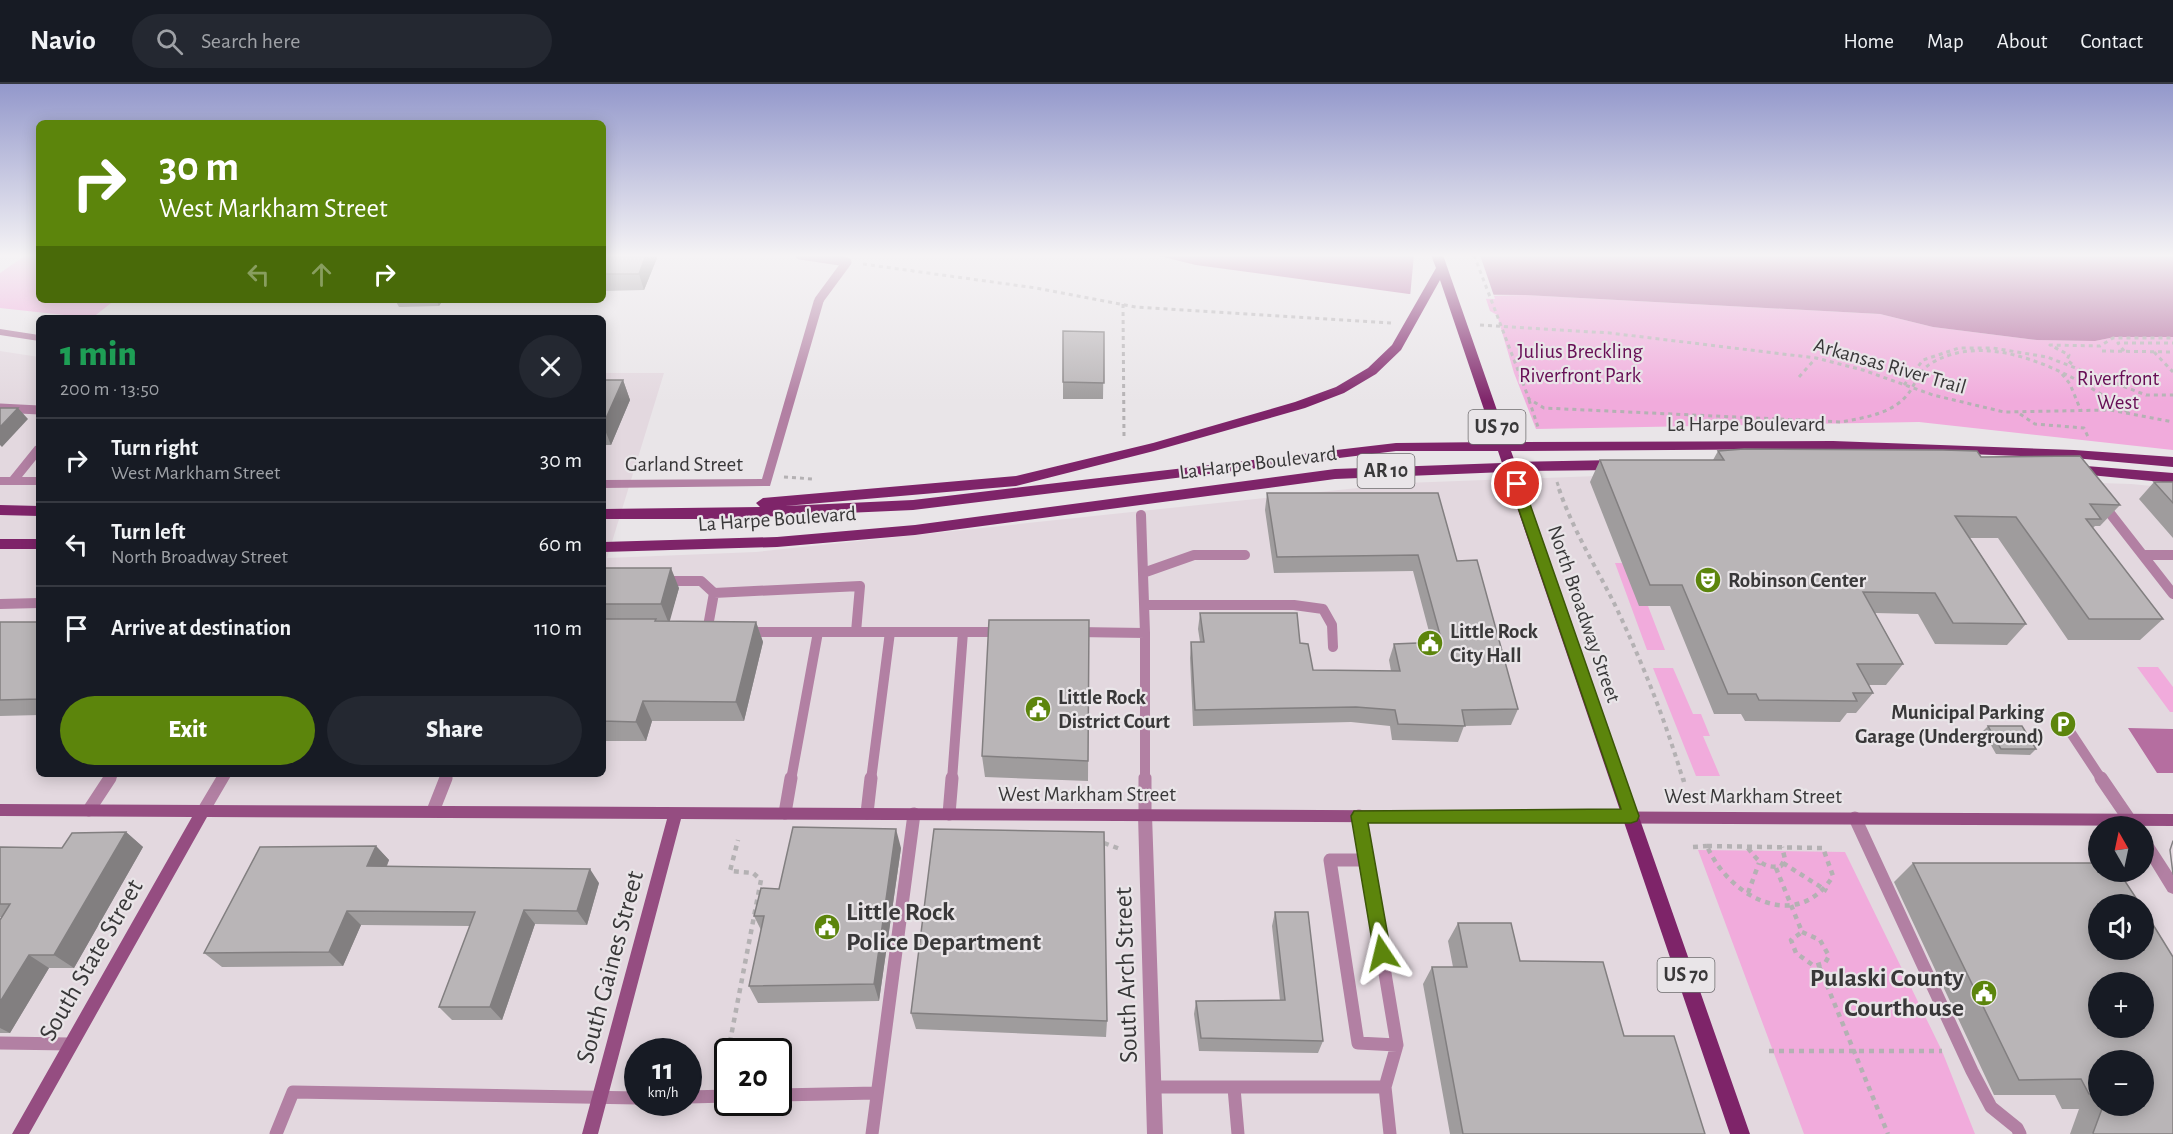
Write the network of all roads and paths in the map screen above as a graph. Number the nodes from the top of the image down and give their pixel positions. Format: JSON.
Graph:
{"nodes":[{"id":1,"x":818,"y":304,"type":"edge"},
{"id":2,"x":1123,"y":304,"type":"joint"},
{"id":3,"x":1418,"y":304,"type":"edge"},
{"id":4,"x":1454,"y":304,"type":"edge"},
{"id":5,"x":1493,"y":304,"type":"edge"},
{"id":6,"x":1393,"y":323,"type":"dead end"},
{"id":7,"x":1476,"y":326,"type":"dead end"},
{"id":8,"x":0,"y":332,"type":"edge"},
{"id":9,"x":36,"y":338,"type":"edge"},
{"id":10,"x":2173,"y":338,"type":"edge"},
{"id":11,"x":2173,"y":343,"type":"edge"},
{"id":12,"x":2102,"y":351,"type":"dead end"},
{"id":13,"x":2124,"y":351,"type":"junction"},
{"id":14,"x":2153,"y":351,"type":"junction"},
{"id":15,"x":2173,"y":352,"type":"edge"},
{"id":16,"x":1816,"y":358,"type":"junction"},
{"id":17,"x":2074,"y":367,"type":"junction"},
{"id":18,"x":2059,"y":372,"type":"junction"},
{"id":19,"x":2173,"y":372,"type":"edge"},
{"id":20,"x":1798,"y":377,"type":"dead end"},
{"id":21,"x":1904,"y":385,"type":"junction"},
{"id":22,"x":2173,"y":395,"type":"edge"},
{"id":23,"x":0,"y":408,"type":"edge"},
{"id":24,"x":36,"y":410,"type":"edge"},
{"id":25,"x":2080,"y":411,"type":"junction"},
{"id":26,"x":2019,"y":413,"type":"junction"},
{"id":27,"x":2130,"y":413,"type":"junction"},
{"id":28,"x":2173,"y":422,"type":"edge"},
{"id":29,"x":2080,"y":428,"type":"dead end"},
{"id":30,"x":1131,"y":434,"type":"dead end"},
{"id":31,"x":1124,"y":436,"type":"junction"},
{"id":32,"x":1114,"y":439,"type":"dead end"},
{"id":33,"x":1124,"y":444,"type":"dead end"},
{"id":34,"x":36,"y":453,"type":"edge"},
{"id":35,"x":2173,"y":462,"type":"edge"},
{"id":36,"x":1625,"y":465,"type":"edge"},
{"id":37,"x":2058,"y":469,"type":"edge"},
{"id":38,"x":2173,"y":478,"type":"edge"},
{"id":39,"x":767,"y":479,"type":"junction"},
{"id":40,"x":815,"y":479,"type":"dead end"},
{"id":41,"x":0,"y":481,"type":"edge"},
{"id":42,"x":13,"y":481,"type":"junction"},
{"id":43,"x":36,"y":481,"type":"edge"},
{"id":44,"x":606,"y":484,"type":"edge"},
{"id":45,"x":2094,"y":494,"type":"edge"},
{"id":46,"x":1566,"y":509,"type":"dead end"},
{"id":47,"x":0,"y":510,"type":"edge"},
{"id":48,"x":36,"y":511,"type":"edge"},
{"id":49,"x":606,"y":514,"type":"edge"},
{"id":50,"x":657,"y":514,"type":"junction"},
{"id":51,"x":1141,"y":515,"type":"dead end"},
{"id":52,"x":0,"y":544,"type":"edge"},
{"id":53,"x":36,"y":544,"type":"edge"},
{"id":54,"x":606,"y":547,"type":"edge"},
{"id":55,"x":1245,"y":555,"type":"dead end"},
{"id":56,"x":2143,"y":555,"type":"junction"},
{"id":57,"x":2173,"y":555,"type":"edge"},
{"id":58,"x":1143,"y":573,"type":"junction"},
{"id":59,"x":647,"y":581,"type":"edge"},
{"id":60,"x":714,"y":593,"type":"junction"},
{"id":61,"x":2173,"y":594,"type":"edge"},
{"id":62,"x":36,"y":603,"type":"edge"},
{"id":63,"x":0,"y":604,"type":"edge"},
{"id":64,"x":1145,"y":605,"type":"junction"},
{"id":65,"x":706,"y":632,"type":"edge"},
{"id":66,"x":740,"y":632,"type":"edge"},
{"id":67,"x":818,"y":632,"type":"junction"},
{"id":68,"x":856,"y":632,"type":"junction"},
{"id":69,"x":890,"y":632,"type":"junction"},
{"id":70,"x":963,"y":632,"type":"junction"},
{"id":71,"x":1008,"y":632,"type":"edge"},
{"id":72,"x":1064,"y":632,"type":"edge"},
{"id":73,"x":1145,"y":633,"type":"junction"},
{"id":74,"x":1333,"y":647,"type":"dead end"},
{"id":75,"x":2067,"y":727,"type":"dead end"},
{"id":76,"x":111,"y":777,"type":"edge"},
{"id":77,"x":223,"y":777,"type":"edge"},
{"id":78,"x":447,"y":777,"type":"edge"},
{"id":79,"x":1684,"y":782,"type":"dead end"},
{"id":80,"x":0,"y":810,"type":"edge"},
{"id":81,"x":89,"y":810,"type":"junction"},
{"id":82,"x":204,"y":811,"type":"junction"},
{"id":83,"x":433,"y":811,"type":"junction"},
{"id":84,"x":676,"y":812,"type":"junction"},
{"id":85,"x":785,"y":813,"type":"junction"},
{"id":86,"x":867,"y":813,"type":"junction"},
{"id":87,"x":914,"y":814,"type":"junction"},
{"id":88,"x":949,"y":814,"type":"junction"},
{"id":89,"x":1144,"y":815,"type":"junction"},
{"id":90,"x":1359,"y":816,"type":"junction"},
{"id":91,"x":1631,"y":816,"type":"junction"},
{"id":92,"x":2127,"y":816,"type":"edge"},
{"id":93,"x":1855,"y":818,"type":"junction"},
{"id":94,"x":2173,"y":820,"type":"edge"},
{"id":95,"x":2154,"y":821,"type":"edge"},
{"id":96,"x":2088,"y":822,"type":"edge"},
{"id":97,"x":738,"y":840,"type":"dead end"},
{"id":98,"x":1104,"y":843,"type":"edge"},
{"id":99,"x":1707,"y":846,"type":"junction"},
{"id":100,"x":1693,"y":847,"type":"dead end"},
{"id":101,"x":1748,"y":847,"type":"junction"},
{"id":102,"x":1782,"y":847,"type":"junction"},
{"id":103,"x":1120,"y":849,"type":"dead end"},
{"id":104,"x":2154,"y":857,"type":"edge"},
{"id":105,"x":1367,"y":860,"type":"junction"},
{"id":106,"x":1759,"y":863,"type":"junction"},
{"id":107,"x":1784,"y":863,"type":"junction"},
{"id":108,"x":1776,"y":868,"type":"junction"},
{"id":109,"x":2173,"y":887,"type":"edge"},
{"id":110,"x":1827,"y":891,"type":"junction"},
{"id":111,"x":1748,"y":893,"type":"junction"},
{"id":112,"x":1792,"y":907,"type":"junction"},
{"id":113,"x":1802,"y":932,"type":"junction"},
{"id":114,"x":1819,"y":966,"type":"junction"},
{"id":115,"x":731,"y":1038,"type":"edge"},
{"id":116,"x":0,"y":1043,"type":"edge"},
{"id":117,"x":71,"y":1044,"type":"junction"},
{"id":118,"x":1397,"y":1045,"type":"junction"},
{"id":119,"x":1853,"y":1050,"type":"junction"},
{"id":120,"x":1769,"y":1051,"type":"dead end"},
{"id":121,"x":1942,"y":1051,"type":"dead end"},
{"id":122,"x":1153,"y":1087,"type":"junction"},
{"id":123,"x":1385,"y":1087,"type":"junction"},
{"id":124,"x":1234,"y":1088,"type":"junction"},
{"id":125,"x":876,"y":1093,"type":"junction"},
{"id":126,"x":792,"y":1095,"type":"edge"},
{"id":127,"x":600,"y":1096,"type":"junction"},
{"id":128,"x":624,"y":1097,"type":"edge"},
{"id":129,"x":20,"y":1134,"type":"edge"},
{"id":130,"x":276,"y":1134,"type":"edge"},
{"id":131,"x":590,"y":1134,"type":"edge"},
{"id":132,"x":872,"y":1134,"type":"edge"},
{"id":133,"x":1155,"y":1134,"type":"edge"},
{"id":134,"x":1238,"y":1134,"type":"edge"},
{"id":135,"x":1390,"y":1134,"type":"edge"},
{"id":136,"x":1740,"y":1134,"type":"edge"},
{"id":137,"x":1888,"y":1134,"type":"edge"},
{"id":138,"x":2020,"y":1134,"type":"edge"}],
"edges":[{"from":1,"to":39,"type":"street"},
{"from":2,"to":6,"type":"path"},
{"from":2,"to":31,"type":"path"},
{"from":3,"to":50,"type":"main road"},
{"from":4,"to":91,"type":"main road","name":"North Broadway Street","number":"US 70"},
{"from":5,"to":18,"type":"path"},
{"from":7,"to":16,"type":"path","name":"Arkansas River Trail"},
{"from":8,"to":9,"type":"street"},
{"from":10,"to":17,"type":"path"},
{"from":11,"to":13,"type":"path"},
{"from":12,"to":13,"type":"path"},
{"from":13,"to":14,"type":"path"},
{"from":14,"to":15,"type":"path"},
{"from":14,"to":19,"type":"path"},
{"from":16,"to":20,"type":"path"},
{"from":16,"to":21,"type":"path","name":"Arkansas River Trail"},
{"from":17,"to":21,"type":"path"},
{"from":17,"to":22,"type":"path"},
{"from":18,"to":25,"type":"path"},
{"from":18,"to":27,"type":"path"},
{"from":21,"to":26,"type":"path","name":"Arkansas River Trail"},
{"from":23,"to":24,"type":"lane"},
{"from":25,"to":26,"type":"path","name":"Arkansas River Trail"},
{"from":25,"to":27,"type":"path","name":"Arkansas River Trail"},
{"from":26,"to":29,"type":"path"},
{"from":27,"to":28,"type":"path","name":"Arkansas River Trail"},
{"from":30,"to":31,"type":"path"},
{"from":31,"to":32,"type":"path"},
{"from":31,"to":33,"type":"path"},
{"from":34,"to":42,"type":"street"},
{"from":35,"to":50,"type":"main road","name":"La Harpe Boulevard","number":"AR 10"},
{"from":36,"to":54,"type":"main road","name":"La Harpe Boulevard","number":"AR 10"},
{"from":37,"to":38,"type":"main road"},
{"from":39,"to":40,"type":"path"},
{"from":39,"to":44,"type":"street","name":"Garland Street"},
{"from":41,"to":42,"type":"street"},
{"from":42,"to":43,"type":"street"},
{"from":45,"to":56,"type":"lane"},
{"from":46,"to":79,"type":"path"},
{"from":47,"to":48,"type":"main road"},
{"from":49,"to":50,"type":"main road","name":"La Harpe Boulevard","number":"AR 10"},
{"from":51,"to":58,"type":"lane"},
{"from":52,"to":53,"type":"main road"},
{"from":55,"to":58,"type":"lane"},
{"from":56,"to":57,"type":"lane"},
{"from":56,"to":61,"type":"lane"},
{"from":58,"to":64,"type":"lane"},
{"from":59,"to":60,"type":"lane"},
{"from":60,"to":65,"type":"lane"},
{"from":60,"to":68,"type":"lane"},
{"from":62,"to":63,"type":"lane"},
{"from":64,"to":73,"type":"lane"},
{"from":64,"to":74,"type":"lane"},
{"from":66,"to":67,"type":"lane"},
{"from":67,"to":68,"type":"lane"},
{"from":67,"to":85,"type":"lane"},
{"from":68,"to":69,"type":"lane"},
{"from":69,"to":70,"type":"lane"},
{"from":69,"to":86,"type":"lane"},
{"from":70,"to":71,"type":"lane"},
{"from":70,"to":88,"type":"lane"},
{"from":72,"to":73,"type":"lane"},
{"from":73,"to":89,"type":"lane"},
{"from":75,"to":92,"type":"lane"},
{"from":76,"to":81,"type":"lane"},
{"from":77,"to":82,"type":"street"},
{"from":78,"to":83,"type":"lane"},
{"from":80,"to":81,"type":"street","name":"West Markham Street"},
{"from":81,"to":82,"type":"street","name":"West Markham Street"},
{"from":82,"to":83,"type":"street","name":"West Markham Street"},
{"from":82,"to":117,"type":"street","name":"South State Street"},
{"from":83,"to":84,"type":"street","name":"West Markham Street"},
{"from":84,"to":85,"type":"street","name":"West Markham Street"},
{"from":84,"to":127,"type":"street","name":"South Gaines Street"},
{"from":85,"to":86,"type":"street","name":"West Markham Street"},
{"from":86,"to":87,"type":"street","name":"West Markham Street"},
{"from":87,"to":88,"type":"street","name":"West Markham Street"},
{"from":87,"to":125,"type":"lane"},
{"from":88,"to":89,"type":"street","name":"West Markham Street"},
{"from":89,"to":90,"type":"street","name":"West Markham Street"},
{"from":89,"to":122,"type":"street","name":"South Arch Street"},
{"from":90,"to":91,"type":"street","name":"West Markham Street"},
{"from":90,"to":105,"type":"lane"},
{"from":91,"to":93,"type":"street","name":"West Markham Street"},
{"from":91,"to":136,"type":"main road","number":"US 70"},
{"from":93,"to":96,"type":"street","name":"West Markham Street"},
{"from":93,"to":138,"type":"lane"},
{"from":94,"to":95,"type":"street","name":"West Markham Street"},
{"from":97,"to":115,"type":"path"},
{"from":98,"to":103,"type":"path"},
{"from":99,"to":100,"type":"path"},
{"from":99,"to":101,"type":"path"},
{"from":99,"to":111,"type":"path"},
{"from":101,"to":102,"type":"path"},
{"from":101,"to":106,"type":"path"},
{"from":102,"to":107,"type":"path"},
{"from":102,"to":110,"type":"path"},
{"from":104,"to":109,"type":"street"},
{"from":105,"to":118,"type":"lane"},
{"from":105,"to":118,"type":"lane"},
{"from":106,"to":108,"type":"path"},
{"from":106,"to":111,"type":"path"},
{"from":107,"to":108,"type":"path"},
{"from":107,"to":110,"type":"path"},
{"from":108,"to":112,"type":"path"},
{"from":110,"to":112,"type":"path"},
{"from":111,"to":112,"type":"path"},
{"from":112,"to":113,"type":"path"},
{"from":113,"to":114,"type":"path"},
{"from":113,"to":114,"type":"path"},
{"from":114,"to":119,"type":"path"},
{"from":116,"to":117,"type":"lane"},
{"from":117,"to":129,"type":"street","name":"South State Street"},
{"from":118,"to":123,"type":"lane"},
{"from":119,"to":120,"type":"path"},
{"from":119,"to":121,"type":"path"},
{"from":119,"to":137,"type":"path"},
{"from":122,"to":124,"type":"lane"},
{"from":122,"to":133,"type":"street","name":"South Arch Street"},
{"from":123,"to":124,"type":"lane"},
{"from":123,"to":135,"type":"lane"},
{"from":124,"to":134,"type":"lane"},
{"from":125,"to":126,"type":"lane"},
{"from":125,"to":132,"type":"lane"},
{"from":127,"to":128,"type":"lane"},
{"from":127,"to":130,"type":"lane"},
{"from":127,"to":131,"type":"street","name":"South Gaines Street"}]}
